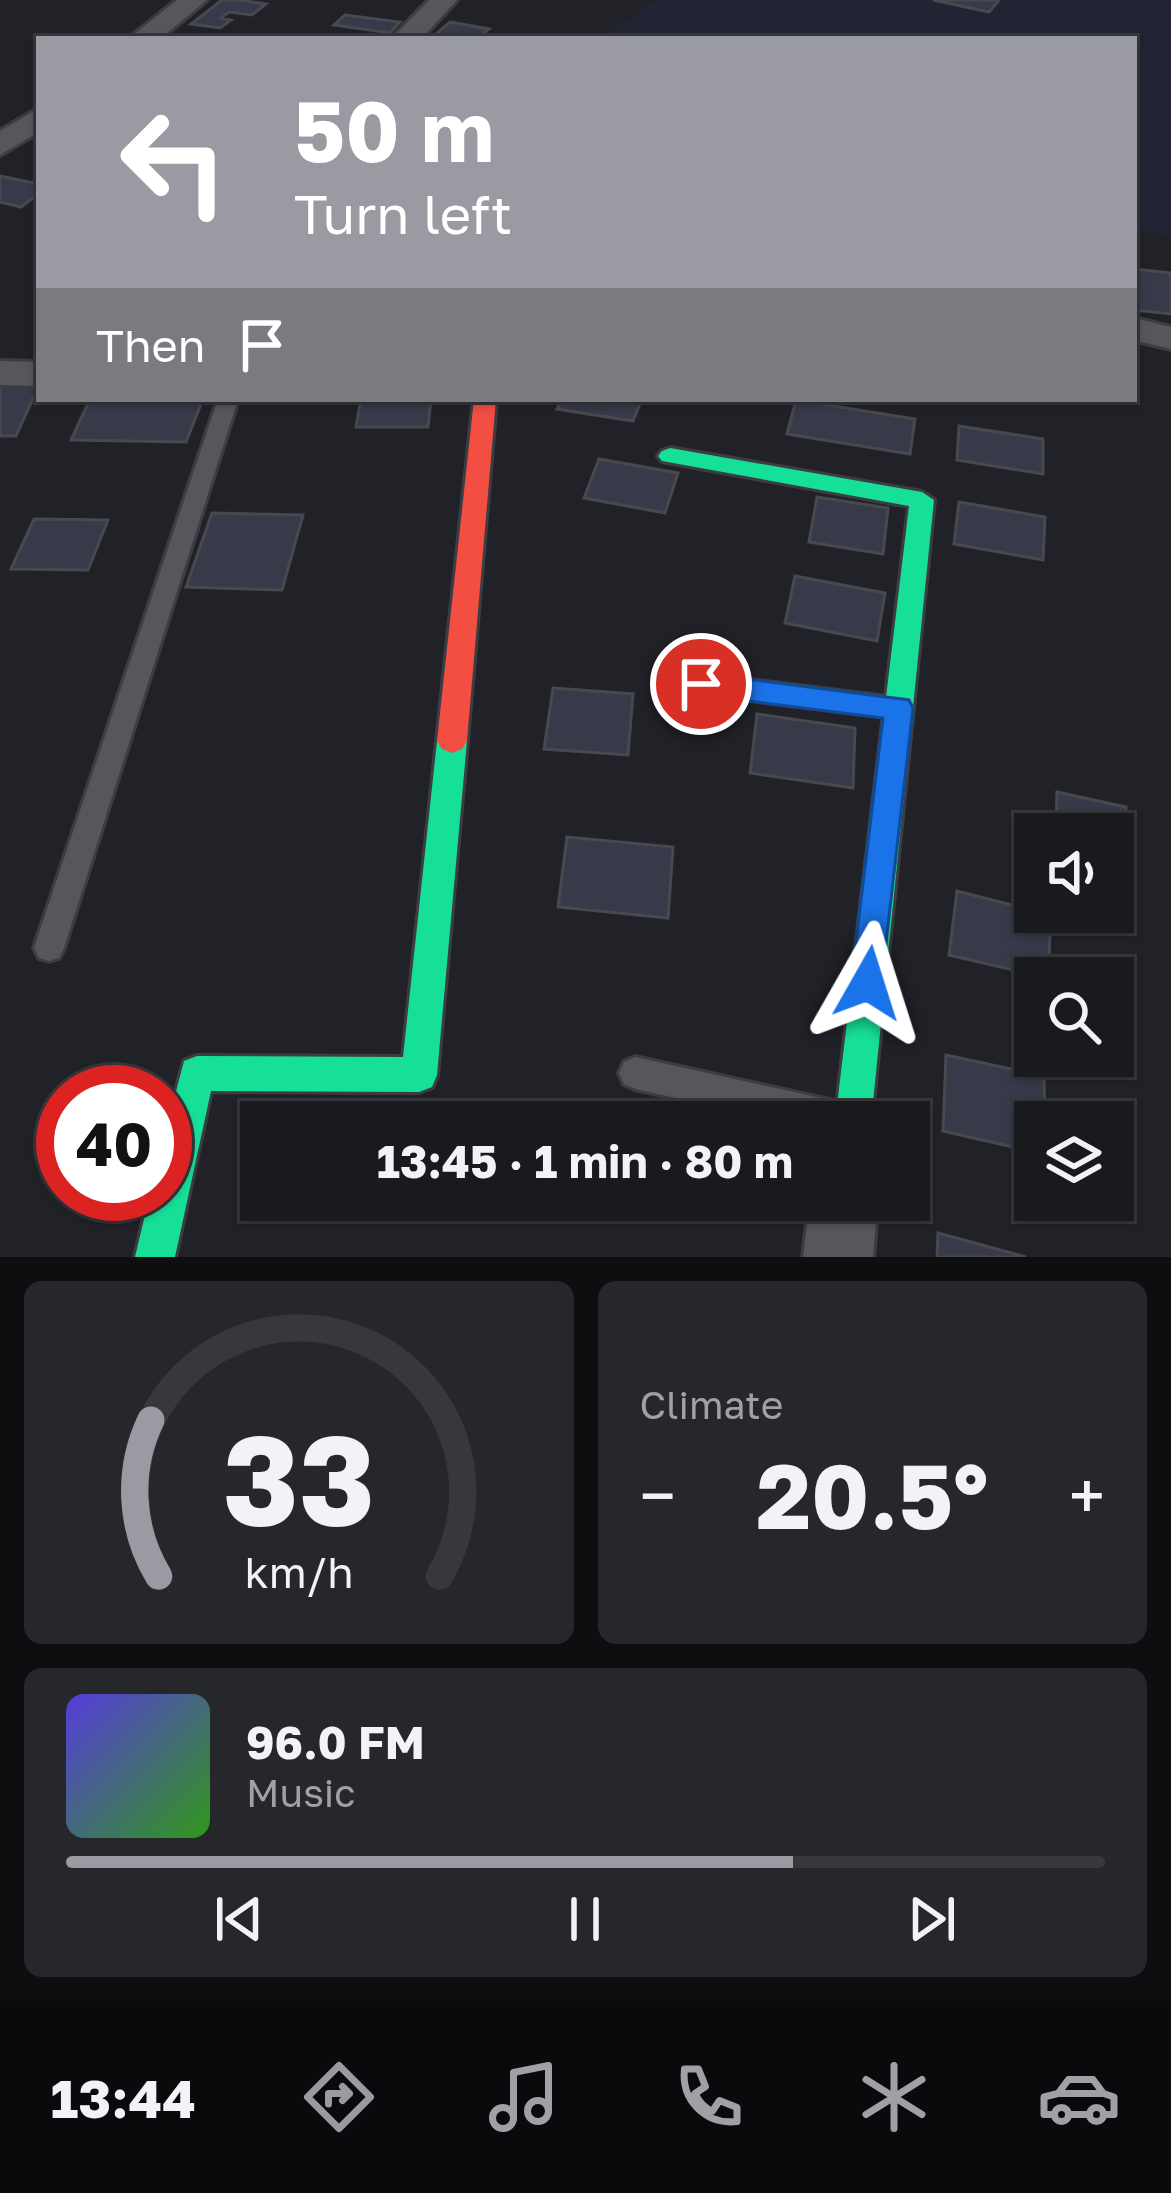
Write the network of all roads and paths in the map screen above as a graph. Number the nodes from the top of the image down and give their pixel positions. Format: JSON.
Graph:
{"nodes":[{"id":1,"x":194,"y":0,"type":"edge"},
{"id":2,"x":444,"y":0,"type":"edge"},
{"id":3,"x":146,"y":36,"type":"edge"},
{"id":4,"x":408,"y":36,"type":"edge"},
{"id":5,"x":36,"y":119,"type":"edge"},
{"id":6,"x":0,"y":146,"type":"edge"},
{"id":7,"x":1137,"y":330,"type":"edge"},
{"id":8,"x":1171,"y":338,"type":"edge"},
{"id":9,"x":0,"y":373,"type":"edge"},
{"id":10,"x":36,"y":374,"type":"edge"},
{"id":11,"x":228,"y":402,"type":"edge"},
{"id":12,"x":485,"y":402,"type":"edge"},
{"id":13,"x":670,"y":456,"type":"dead end"},
{"id":14,"x":701,"y":684,"type":"dead end"},
{"id":15,"x":899,"y":708,"type":"junction"},
{"id":16,"x":50,"y":948,"type":"dead end"},
{"id":17,"x":635,"y":1072,"type":"dead end"},
{"id":18,"x":761,"y":1101,"type":"edge"},
{"id":19,"x":855,"y":1101,"type":"edge"},
{"id":20,"x":842,"y":1221,"type":"edge"},
{"id":21,"x":155,"y":1257,"type":"edge"},
{"id":22,"x":838,"y":1257,"type":"edge"}],
"edges":[{"from":1,"to":3,"type":"street"},
{"from":2,"to":4,"type":"street"},
{"from":5,"to":6,"type":"street"},
{"from":7,"to":8,"type":"street"},
{"from":9,"to":10,"type":"street"},
{"from":11,"to":16,"type":"lane"},
{"from":12,"to":21,"type":"street"},
{"from":13,"to":15,"type":"street"},
{"from":14,"to":15,"type":"lane"},
{"from":15,"to":19,"type":"street"},
{"from":17,"to":18,"type":"lane"},
{"from":20,"to":22,"type":"street"}]}
